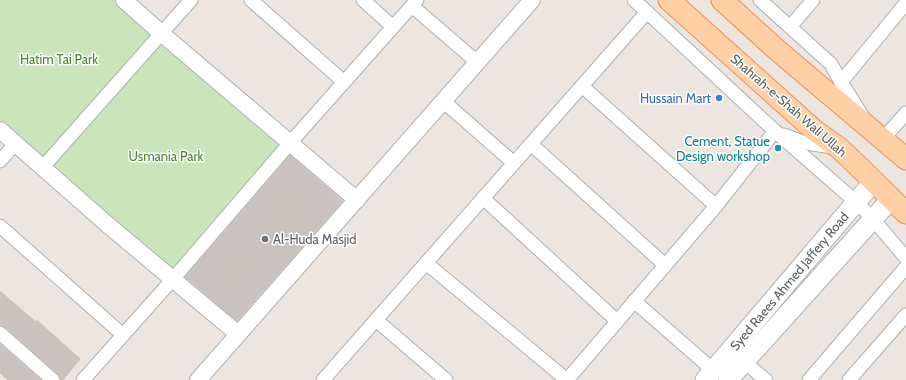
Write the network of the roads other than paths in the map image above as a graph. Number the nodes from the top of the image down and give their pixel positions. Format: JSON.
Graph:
{"nodes":[{"id":1,"x":124,"y":0,"type":"edge"},
{"id":2,"x":191,"y":0,"type":"edge"},
{"id":3,"x":251,"y":0,"type":"edge"},
{"id":4,"x":363,"y":0,"type":"edge"},
{"id":5,"x":532,"y":0,"type":"edge"},
{"id":6,"x":634,"y":0,"type":"edge"},
{"id":7,"x":670,"y":0,"type":"edge"},
{"id":8,"x":722,"y":0,"type":"edge"},
{"id":9,"x":760,"y":0,"type":"edge"},
{"id":10,"x":813,"y":0,"type":"edge"},
{"id":11,"x":414,"y":3,"type":"edge"},
{"id":12,"x":906,"y":3,"type":"edge"},
{"id":13,"x":647,"y":12,"type":"junction"},
{"id":14,"x":393,"y":27,"type":"junction"},
{"id":15,"x":790,"y":27,"type":"junction"},
{"id":16,"x":161,"y":33,"type":"junction"},
{"id":17,"x":477,"y":62,"type":"junction"},
{"id":18,"x":344,"y":82,"type":"junction"},
{"id":19,"x":841,"y":82,"type":"junction"},
{"id":20,"x":582,"y":86,"type":"junction"},
{"id":21,"x":443,"y":102,"type":"junction"},
{"id":22,"x":906,"y":113,"type":"edge"},
{"id":23,"x":0,"y":130,"type":"edge"},
{"id":24,"x":775,"y":131,"type":"junction"},
{"id":25,"x":877,"y":134,"type":"junction"},
{"id":26,"x":16,"y":143,"type":"junction"},
{"id":27,"x":290,"y":143,"type":"junction"},
{"id":28,"x":531,"y":144,"type":"junction"},
{"id":29,"x":839,"y":148,"type":"junction"},
{"id":30,"x":906,"y":159,"type":"edge"},
{"id":31,"x":0,"y":161,"type":"edge"},
{"id":32,"x":514,"y":163,"type":"junction"},
{"id":33,"x":43,"y":167,"type":"junction"},
{"id":34,"x":874,"y":181,"type":"junction"},
{"id":35,"x":483,"y":198,"type":"junction"},
{"id":36,"x":891,"y":199,"type":"junction"},
{"id":37,"x":357,"y":200,"type":"junction"},
{"id":38,"x":856,"y":202,"type":"junction"},
{"id":39,"x":716,"y":206,"type":"junction"},
{"id":40,"x":906,"y":213,"type":"edge"},
{"id":41,"x":873,"y":219,"type":"junction"},
{"id":42,"x":0,"y":226,"type":"edge"},
{"id":43,"x":906,"y":258,"type":"edge"},
{"id":44,"x":426,"y":263,"type":"junction"},
{"id":45,"x":666,"y":265,"type":"junction"},
{"id":46,"x":906,"y":267,"type":"edge"},
{"id":47,"x":173,"y":279,"type":"junction"},
{"id":48,"x":634,"y":301,"type":"junction"},
{"id":49,"x":906,"y":315,"type":"edge"},
{"id":50,"x":376,"y":320,"type":"junction"},
{"id":51,"x":617,"y":321,"type":"junction"},
{"id":52,"x":0,"y":333,"type":"edge"},
{"id":53,"x":238,"y":334,"type":"junction"},
{"id":54,"x":123,"y":335,"type":"junction"},
{"id":55,"x":744,"y":362,"type":"junction"},
{"id":56,"x":715,"y":377,"type":"edge"},
{"id":57,"x":329,"y":378,"type":"edge"},
{"id":58,"x":53,"y":380,"type":"edge"},
{"id":59,"x":83,"y":380,"type":"edge"},
{"id":60,"x":198,"y":380,"type":"edge"},
{"id":61,"x":446,"y":380,"type":"edge"},
{"id":62,"x":567,"y":380,"type":"edge"},
{"id":63,"x":766,"y":380,"type":"edge"},
{"id":64,"x":809,"y":380,"type":"edge"},
{"id":65,"x":849,"y":380,"type":"edge"}],
"edges":[{"from":1,"to":16,"type":"street"},
{"from":2,"to":16,"type":"street"},
{"from":3,"to":18,"type":"street"},
{"from":4,"to":14,"type":"street"},
{"from":5,"to":17,"type":"street"},
{"from":6,"to":13,"type":"street"},
{"from":7,"to":29,"type":"main road","name":"Shahrah-e-Shah Wali Ullah"},
{"from":8,"to":25,"type":"main road"},
{"from":9,"to":15,"type":"street"},
{"from":10,"to":15,"type":"street"},
{"from":11,"to":14,"type":"street"},
{"from":11,"to":17,"type":"street"},
{"from":12,"to":19,"type":"street"},
{"from":13,"to":20,"type":"street"},
{"from":13,"to":24,"type":"street"},
{"from":14,"to":18,"type":"street"},
{"from":15,"to":19,"type":"street"},
{"from":16,"to":27,"type":"street"},
{"from":16,"to":33,"type":"street"},
{"from":17,"to":21,"type":"street"},
{"from":18,"to":27,"type":"street"},
{"from":19,"to":25,"type":"street"},
{"from":20,"to":28,"type":"street"},
{"from":20,"to":39,"type":"street"},
{"from":21,"to":32,"type":"street"},
{"from":21,"to":37,"type":"street"},
{"from":22,"to":25,"type":"street"},
{"from":23,"to":26,"type":"street"},
{"from":24,"to":29,"type":"street"},
{"from":24,"to":38,"type":"street"},
{"from":24,"to":39,"type":"street"},
{"from":25,"to":30,"type":"main road"},
{"from":26,"to":31,"type":"street"},
{"from":26,"to":33,"type":"street"},
{"from":27,"to":37,"type":"street"},
{"from":27,"to":47,"type":"street"},
{"from":28,"to":32,"type":"street"},
{"from":28,"to":45,"type":"street"},
{"from":29,"to":34,"type":"main road","name":"Shahrah-e-Shah Wali Ullah"},
{"from":32,"to":35,"type":"street"},
{"from":33,"to":47,"type":"street"},
{"from":34,"to":36,"type":"main road","name":"Shahrah-e-Shah Wali Ullah"},
{"from":34,"to":38,"type":"main road","name":"Syed Raees Ahmed Jaffery Road"},
{"from":35,"to":44,"type":"street"},
{"from":35,"to":51,"type":"street"},
{"from":36,"to":40,"type":"main road","name":"Shahrah-e-Shah Wali Ullah"},
{"from":36,"to":41,"type":"main road","name":"Syed Raees Ahmed Jaffery Road"},
{"from":37,"to":53,"type":"street"},
{"from":38,"to":41,"type":"street"},
{"from":38,"to":56,"type":"main road","name":"Syed Raees Ahmed Jaffery Road"},
{"from":39,"to":45,"type":"street"},
{"from":41,"to":43,"type":"street"},
{"from":41,"to":55,"type":"main road","name":"Syed Raees Ahmed Jaffery Road"},
{"from":42,"to":54,"type":"street"},
{"from":44,"to":50,"type":"street"},
{"from":44,"to":62,"type":"street"},
{"from":45,"to":48,"type":"street"},
{"from":46,"to":64,"type":"street"},
{"from":47,"to":53,"type":"street"},
{"from":47,"to":54,"type":"street"},
{"from":48,"to":51,"type":"street"},
{"from":48,"to":56,"type":"street"},
{"from":49,"to":65,"type":"street"},
{"from":50,"to":57,"type":"street"},
{"from":50,"to":61,"type":"street"},
{"from":51,"to":62,"type":"street"},
{"from":52,"to":58,"type":"street"},
{"from":53,"to":60,"type":"street"},
{"from":54,"to":59,"type":"street"},
{"from":55,"to":56,"type":"main road","name":"Syed Raees Ahmed Jaffery Road"},
{"from":55,"to":63,"type":"street"}]}
